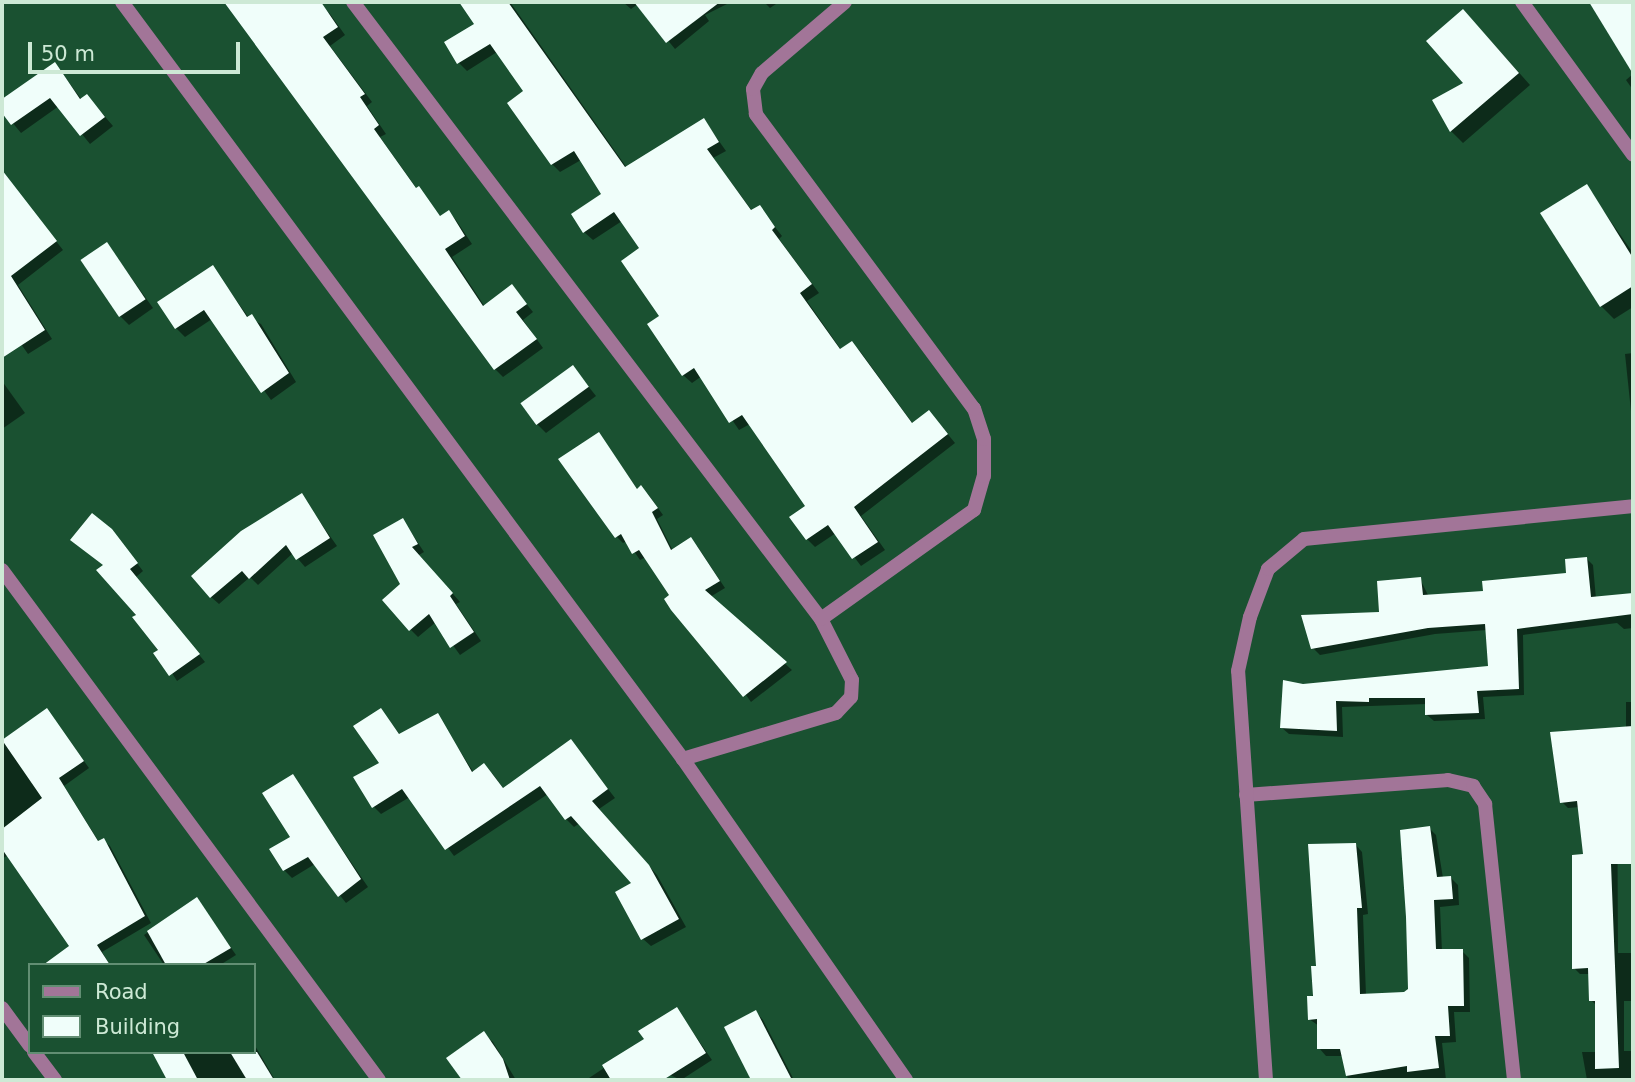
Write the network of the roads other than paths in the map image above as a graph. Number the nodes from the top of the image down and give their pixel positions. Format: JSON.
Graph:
{"nodes":[{"id":1,"x":122,"y":2,"type":"edge"},
{"id":2,"x":353,"y":2,"type":"edge"},
{"id":3,"x":845,"y":2,"type":"edge"},
{"id":4,"x":1522,"y":2,"type":"edge"},
{"id":5,"x":1633,"y":155,"type":"edge"},
{"id":6,"x":1633,"y":506,"type":"edge"},
{"id":7,"x":2,"y":570,"type":"edge"},
{"id":8,"x":821,"y":619,"type":"junction"},
{"id":9,"x":683,"y":759,"type":"junction"},
{"id":10,"x":1246,"y":795,"type":"junction"},
{"id":11,"x":2,"y":1008,"type":"edge"},
{"id":12,"x":28,"y":1043,"type":"edge"},
{"id":13,"x":36,"y":1054,"type":"edge"},
{"id":14,"x":55,"y":1080,"type":"edge"},
{"id":15,"x":379,"y":1080,"type":"edge"},
{"id":16,"x":906,"y":1080,"type":"edge"},
{"id":17,"x":1266,"y":1080,"type":"edge"},
{"id":18,"x":1514,"y":1080,"type":"edge"}],
"edges":[{"from":1,"to":9,"type":"street"},
{"from":2,"to":8,"type":"street"},
{"from":3,"to":8,"type":"street"},
{"from":4,"to":5,"type":"street"},
{"from":6,"to":10,"type":"street"},
{"from":7,"to":15,"type":"street"},
{"from":8,"to":9,"type":"street"},
{"from":9,"to":16,"type":"street"},
{"from":10,"to":17,"type":"street"},
{"from":10,"to":18,"type":"street"},
{"from":11,"to":12,"type":"street"},
{"from":13,"to":14,"type":"street"}]}
